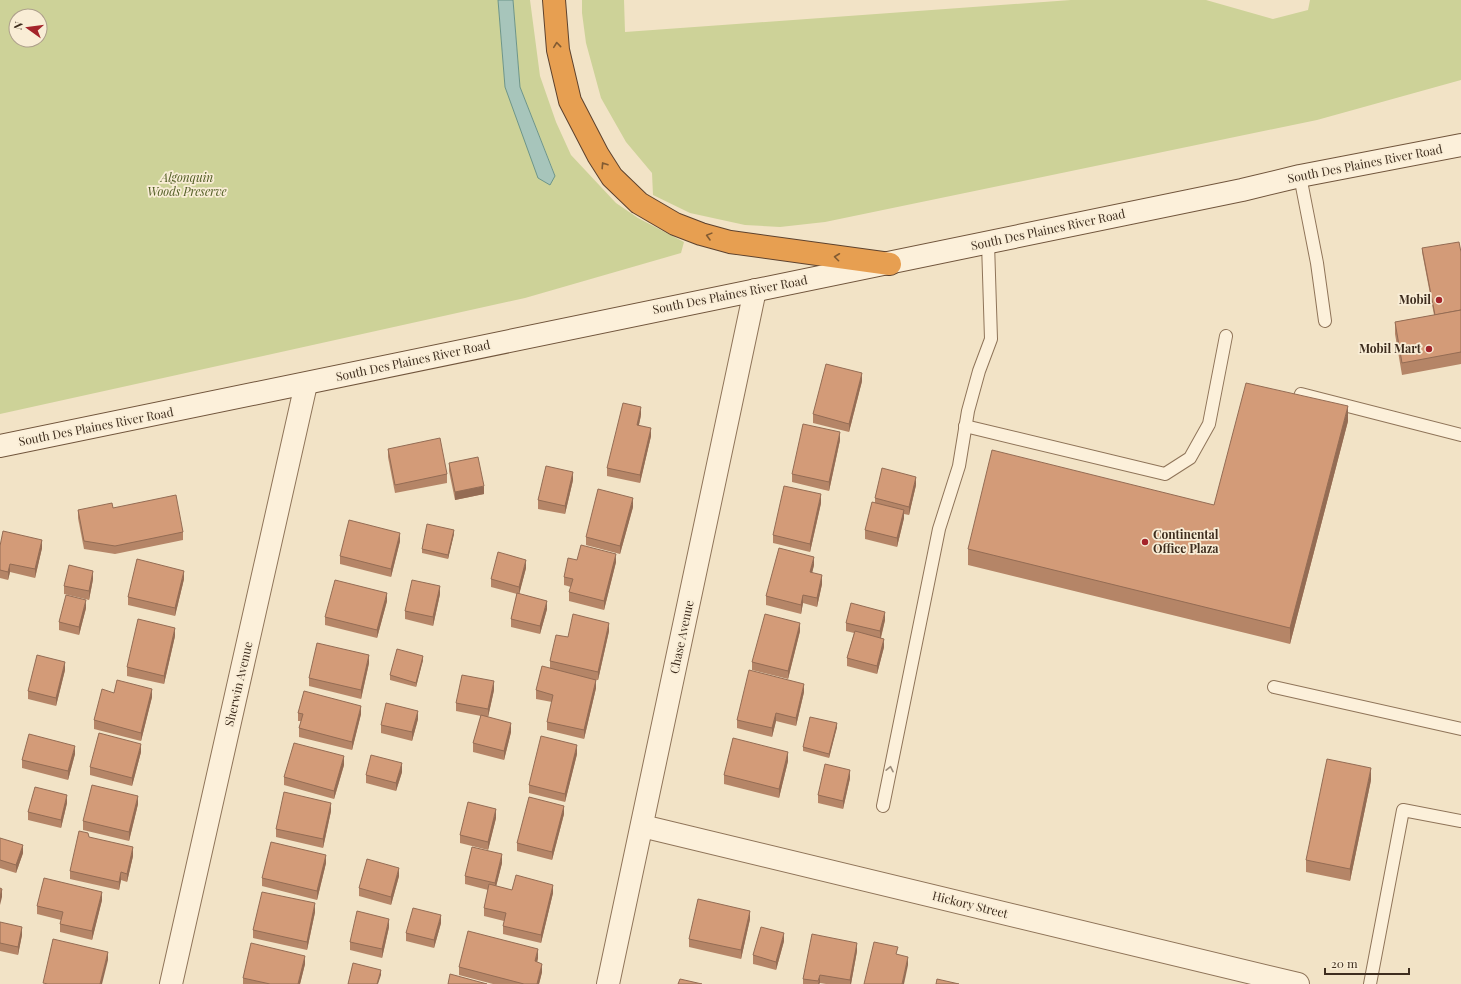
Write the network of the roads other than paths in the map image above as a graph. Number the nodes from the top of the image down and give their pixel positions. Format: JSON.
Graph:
{"nodes":[{"id":1,"x":554,"y":0,"type":"edge"},
{"id":2,"x":1461,"y":145,"type":"edge"},
{"id":3,"x":1300,"y":176,"type":"junction"},
{"id":4,"x":988,"y":243,"type":"junction"},
{"id":5,"x":890,"y":264,"type":"junction"},
{"id":6,"x":755,"y":290,"type":"junction"},
{"id":7,"x":1325,"y":321,"type":"dead end"},
{"id":8,"x":1226,"y":336,"type":"dead end"},
{"id":9,"x":306,"y":384,"type":"junction"},
{"id":10,"x":1295,"y":409,"type":"edge"},
{"id":11,"x":965,"y":426,"type":"junction"},
{"id":12,"x":1461,"y":434,"type":"edge"},
{"id":13,"x":0,"y":446,"type":"edge"},
{"id":14,"x":1274,"y":687,"type":"dead end"},
{"id":15,"x":1461,"y":729,"type":"edge"},
{"id":16,"x":883,"y":806,"type":"dead end"},
{"id":17,"x":1461,"y":822,"type":"edge"},
{"id":18,"x":642,"y":826,"type":"junction"},
{"id":19,"x":171,"y":984,"type":"edge"},
{"id":20,"x":608,"y":984,"type":"edge"},
{"id":21,"x":1298,"y":984,"type":"edge"},
{"id":22,"x":1370,"y":984,"type":"edge"}],
"edges":[{"from":5,"to":1,"type":"highway","one_way":true},
{"from":2,"to":3,"type":"street","name":"South Des Plaines River Road"},
{"from":3,"to":4,"type":"street","name":"South Des Plaines River Road"},
{"from":3,"to":7,"type":"lane"},
{"from":4,"to":5,"type":"street","name":"South Des Plaines River Road"},
{"from":4,"to":11,"type":"lane"},
{"from":5,"to":6,"type":"street","name":"South Des Plaines River Road"},
{"from":6,"to":9,"type":"street","name":"South Des Plaines River Road"},
{"from":6,"to":18,"type":"street","name":"Chase Avenue"},
{"from":8,"to":11,"type":"lane"},
{"from":9,"to":13,"type":"street","name":"South Des Plaines River Road"},
{"from":9,"to":19,"type":"street","name":"Sherwin Avenue"},
{"from":10,"to":12,"type":"lane"},
{"from":16,"to":11,"type":"lane","one_way":true},
{"from":14,"to":15,"type":"lane"},
{"from":17,"to":22,"type":"lane"},
{"from":18,"to":20,"type":"street","name":"Chase Avenue"},
{"from":18,"to":21,"type":"street","name":"Hickory Street"}]}
